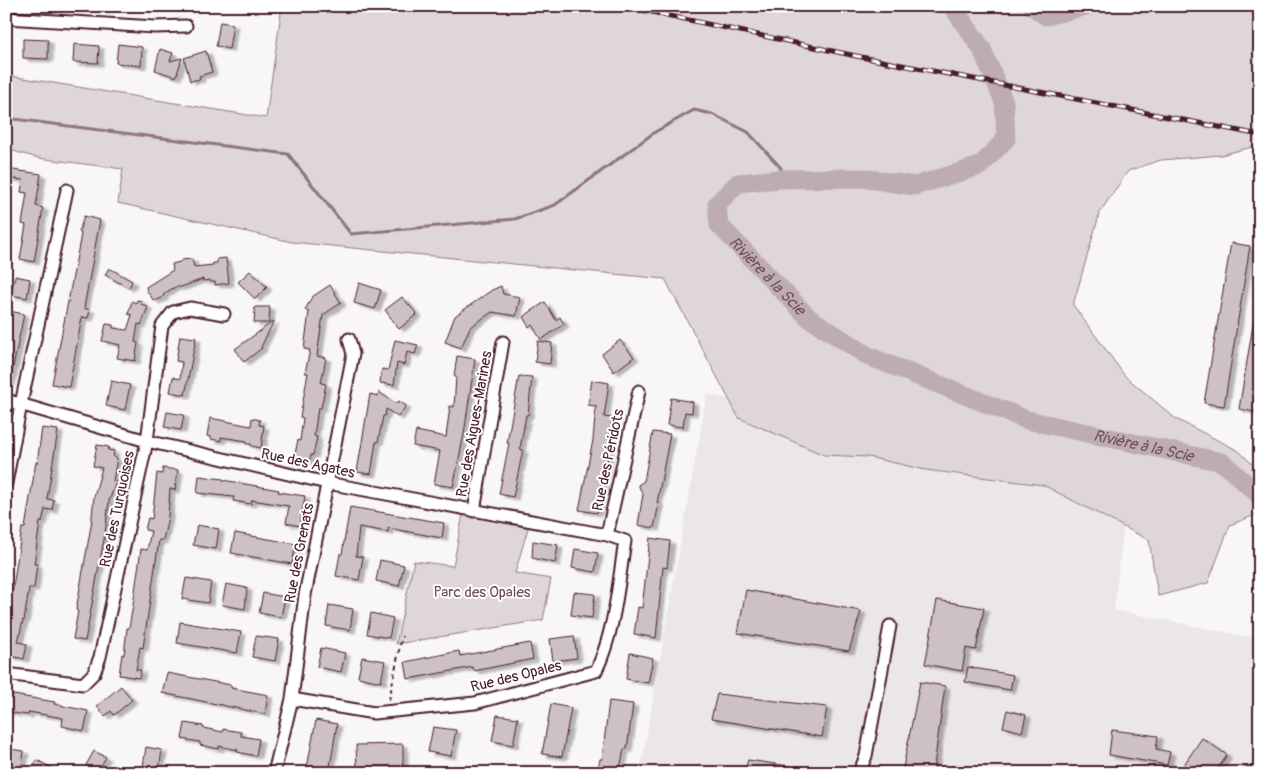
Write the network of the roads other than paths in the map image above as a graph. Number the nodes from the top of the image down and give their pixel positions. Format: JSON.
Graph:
{"nodes":[{"id":1,"x":6,"y":18,"type":"edge"},
{"id":2,"x":186,"y":26,"type":"dead end"},
{"id":3,"x":67,"y":190,"type":"dead end"},
{"id":4,"x":224,"y":314,"type":"dead end"},
{"id":5,"x":349,"y":339,"type":"dead end"},
{"id":6,"x":503,"y":342,"type":"dead end"},
{"id":7,"x":639,"y":391,"type":"dead end"},
{"id":8,"x":6,"y":400,"type":"edge"},
{"id":9,"x":21,"y":404,"type":"junction"},
{"id":10,"x":147,"y":441,"type":"junction"},
{"id":11,"x":6,"y":483,"type":"edge"},
{"id":12,"x":327,"y":483,"type":"junction"},
{"id":13,"x":474,"y":510,"type":"junction"},
{"id":14,"x":607,"y":535,"type":"junction"},
{"id":15,"x":890,"y":626,"type":"dead end"},
{"id":16,"x":6,"y":674,"type":"edge"},
{"id":17,"x":292,"y":699,"type":"junction"},
{"id":18,"x":274,"y":773,"type":"edge"},
{"id":19,"x":859,"y":773,"type":"edge"}],
"edges":[{"from":1,"to":2,"type":"street"},
{"from":3,"to":9,"type":"street"},
{"from":4,"to":10,"type":"street","name":"Rue des Turquoises"},
{"from":5,"to":12,"type":"street","name":"Rue des Grenats"},
{"from":6,"to":13,"type":"street","name":"Rue des Aigues-Marines"},
{"from":7,"to":14,"type":"street","name":"Rue des Péridots"},
{"from":8,"to":9,"type":"street","name":"Rue des Agates"},
{"from":9,"to":10,"type":"street","name":"Rue des Agates"},
{"from":9,"to":11,"type":"street"},
{"from":10,"to":12,"type":"street","name":"Rue des Agates"},
{"from":10,"to":16,"type":"street","name":"Rue des Turquoises"},
{"from":12,"to":13,"type":"street","name":"Rue des Agates"},
{"from":12,"to":17,"type":"street","name":"Rue des Grenats"},
{"from":13,"to":14,"type":"street","name":"Rue des Agates"},
{"from":14,"to":17,"type":"street","name":"Rue des Opales"},
{"from":15,"to":19,"type":"street"},
{"from":17,"to":18,"type":"street","name":"Rue des Grenats"}]}
